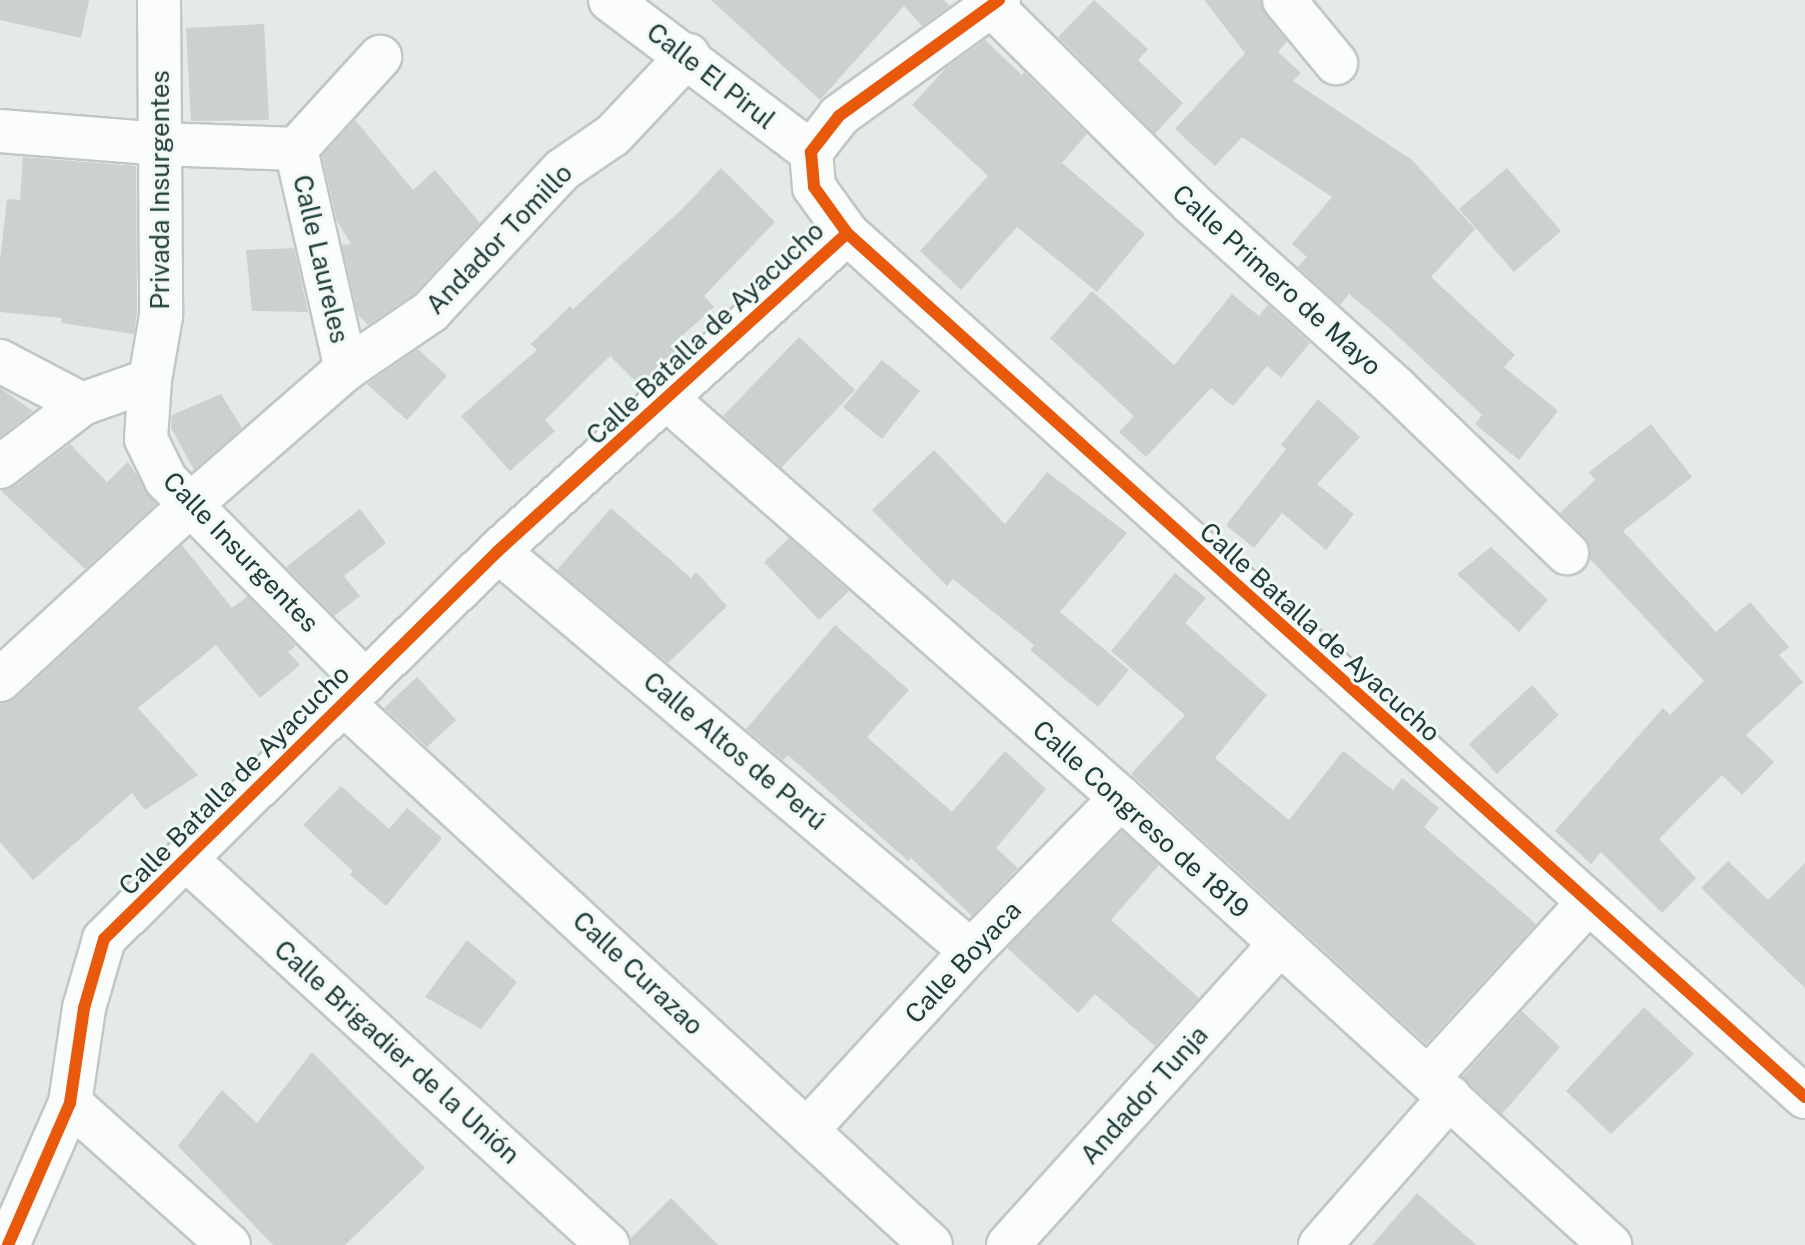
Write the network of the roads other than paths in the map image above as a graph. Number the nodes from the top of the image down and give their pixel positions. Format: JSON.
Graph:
{"nodes":[{"id":1,"x":159,"y":0,"type":"edge"},
{"id":2,"x":610,"y":0,"type":"edge"},
{"id":3,"x":1284,"y":0,"type":"edge"},
{"id":4,"x":994,"y":2,"type":"edge"},
{"id":5,"x":688,"y":55,"type":"junction"},
{"id":6,"x":380,"y":57,"type":"dead end"},
{"id":7,"x":1336,"y":63,"type":"dead end"},
{"id":8,"x":0,"y":131,"type":"edge"},
{"id":9,"x":160,"y":144,"type":"junction"},
{"id":10,"x":296,"y":149,"type":"junction"},
{"id":11,"x":811,"y":152,"type":"junction"},
{"id":12,"x":847,"y":233,"type":"junction"},
{"id":13,"x":0,"y":361,"type":"edge"},
{"id":14,"x":346,"y":369,"type":"junction"},
{"id":15,"x":150,"y":380,"type":"junction"},
{"id":16,"x":667,"y":399,"type":"junction"},
{"id":17,"x":82,"y":404,"type":"junction"},
{"id":18,"x":0,"y":467,"type":"edge"},
{"id":19,"x":190,"y":505,"type":"junction"},
{"id":20,"x":498,"y":551,"type":"junction"},
{"id":21,"x":1567,"y":553,"type":"dead end"},
{"id":22,"x":0,"y":680,"type":"edge"},
{"id":23,"x":355,"y":693,"type":"junction"},
{"id":24,"x":1121,"y":798,"type":"junction"},
{"id":25,"x":186,"y":859,"type":"junction"},
{"id":26,"x":1588,"y":903,"type":"junction"},
{"id":27,"x":1279,"y":945,"type":"junction"},
{"id":28,"x":971,"y":951,"type":"junction"},
{"id":29,"x":1439,"y":1088,"type":"junction"},
{"id":30,"x":1805,"y":1097,"type":"edge"},
{"id":31,"x":70,"y":1103,"type":"junction"},
{"id":32,"x":808,"y":1129,"type":"junction"},
{"id":33,"x":8,"y":1245,"type":"edge"},
{"id":34,"x":229,"y":1245,"type":"edge"},
{"id":35,"x":608,"y":1245,"type":"edge"},
{"id":36,"x":931,"y":1245,"type":"edge"},
{"id":37,"x":1008,"y":1245,"type":"edge"},
{"id":38,"x":1320,"y":1245,"type":"edge"},
{"id":39,"x":1610,"y":1245,"type":"edge"}],
"edges":[{"from":1,"to":9,"type":"street","name":"Privada Insurgentes"},
{"from":2,"to":5,"type":"street","name":"Calle El Pirul"},
{"from":3,"to":7,"type":"street"},
{"from":4,"to":11,"type":"street"},
{"from":4,"to":21,"type":"street","name":"Calle Primero de Mayo"},
{"from":5,"to":11,"type":"street","name":"Calle El Pirul"},
{"from":5,"to":14,"type":"street","name":"Andador Tomillo"},
{"from":6,"to":10,"type":"street"},
{"from":8,"to":9,"type":"street"},
{"from":9,"to":10,"type":"street"},
{"from":9,"to":15,"type":"street","name":"Privada Insurgentes"},
{"from":10,"to":14,"type":"street","name":"Calle Laureles"},
{"from":11,"to":12,"type":"street"},
{"from":12,"to":16,"type":"street","name":"Calle Batalla de Ayacucho"},
{"from":12,"to":26,"type":"street","name":"Calle Batalla de Ayacucho"},
{"from":13,"to":17,"type":"street"},
{"from":14,"to":19,"type":"street","name":"Andador Tomillo"},
{"from":15,"to":17,"type":"street"},
{"from":15,"to":19,"type":"street","name":"Calle Insurgentes"},
{"from":16,"to":20,"type":"street","name":"Calle Batalla de Ayacucho"},
{"from":16,"to":24,"type":"street","name":"Calle Congreso de 1819"},
{"from":17,"to":18,"type":"street"},
{"from":19,"to":22,"type":"street","name":"Andador Tomillo"},
{"from":19,"to":23,"type":"street","name":"Calle Insurgentes"},
{"from":20,"to":23,"type":"street","name":"Calle Batalla de Ayacucho"},
{"from":20,"to":28,"type":"street","name":"Calle Altos de Perú"},
{"from":23,"to":25,"type":"street","name":"Calle Batalla de Ayacucho"},
{"from":23,"to":32,"type":"street","name":"Calle Curazao"},
{"from":24,"to":27,"type":"street","name":"Calle Congreso de 1819"},
{"from":24,"to":28,"type":"street","name":"Calle Boyaca"},
{"from":25,"to":31,"type":"street","name":"Calle Batalla de Ayacucho"},
{"from":25,"to":35,"type":"street","name":"Calle Brigadier de la Unión"},
{"from":26,"to":29,"type":"street"},
{"from":26,"to":30,"type":"street","name":"Calle Batalla de Ayacucho"},
{"from":27,"to":29,"type":"street","name":"Calle Congreso de 1819"},
{"from":27,"to":37,"type":"street","name":"Andador Tunja"},
{"from":28,"to":32,"type":"street","name":"Calle Boyaca"},
{"from":29,"to":38,"type":"street"},
{"from":29,"to":39,"type":"street","name":"Calle Congreso de 1819"},
{"from":31,"to":33,"type":"street","name":"Calle Batalla de Ayacucho"},
{"from":31,"to":34,"type":"street"},
{"from":32,"to":36,"type":"street","name":"Calle Curazao"}]}
